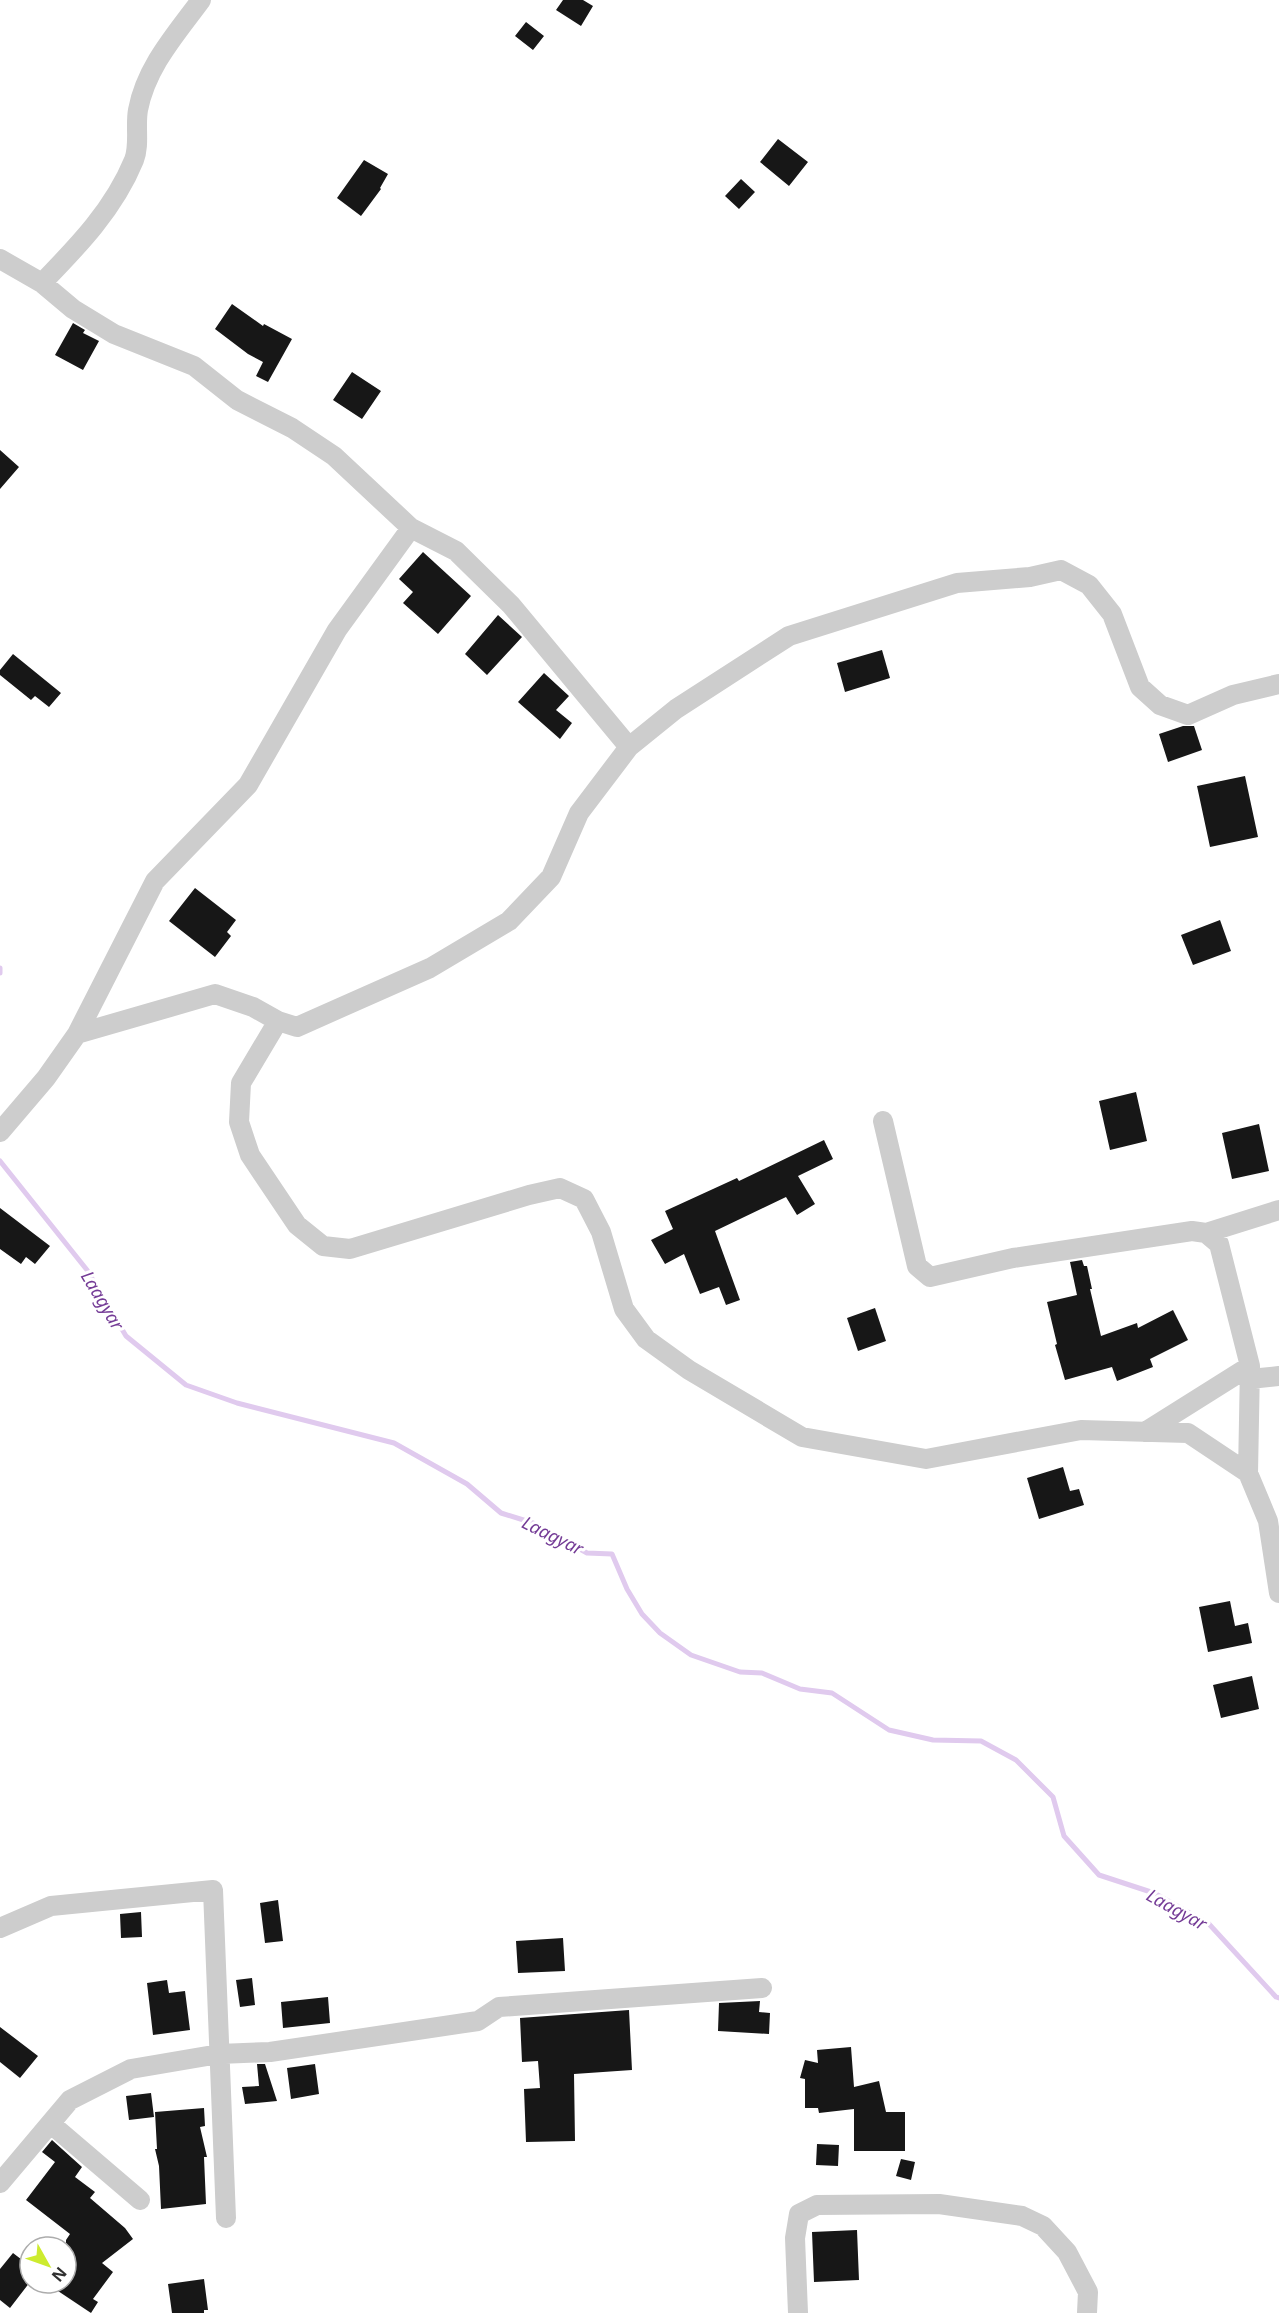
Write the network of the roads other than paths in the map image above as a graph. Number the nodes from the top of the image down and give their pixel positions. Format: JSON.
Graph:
{"nodes":[{"id":1,"x":201,"y":0,"type":"edge"},
{"id":2,"x":0,"y":259,"type":"edge"},
{"id":3,"x":42,"y":283,"type":"junction"},
{"id":4,"x":411,"y":528,"type":"junction"},
{"id":5,"x":1279,"y":684,"type":"edge"},
{"id":6,"x":629,"y":747,"type":"junction"},
{"id":7,"x":278,"y":1022,"type":"junction"},
{"id":8,"x":77,"y":1034,"type":"junction"},
{"id":9,"x":883,"y":1121,"type":"dead end"},
{"id":10,"x":0,"y":1132,"type":"edge"},
{"id":11,"x":1279,"y":1210,"type":"edge"},
{"id":12,"x":1206,"y":1233,"type":"junction"},
{"id":13,"x":1250,"y":1372,"type":"junction"},
{"id":14,"x":1279,"y":1376,"type":"edge"},
{"id":15,"x":1145,"y":1432,"type":"junction"},
{"id":16,"x":1248,"y":1473,"type":"junction"},
{"id":17,"x":1276,"y":1551,"type":"edge"},
{"id":18,"x":1279,"y":1593,"type":"edge"},
{"id":19,"x":0,"y":1928,"type":"edge"},
{"id":20,"x":762,"y":1988,"type":"dead end"},
{"id":21,"x":219,"y":2054,"type":"junction"},
{"id":22,"x":51,"y":2124,"type":"junction"},
{"id":23,"x":0,"y":2183,"type":"edge"},
{"id":24,"x":140,"y":2200,"type":"dead end"},
{"id":25,"x":226,"y":2218,"type":"dead end"},
{"id":26,"x":798,"y":2313,"type":"edge"},
{"id":27,"x":1087,"y":2313,"type":"edge"}],
"edges":[{"from":1,"to":3,"type":"street"},
{"from":2,"to":3,"type":"street"},
{"from":3,"to":4,"type":"street"},
{"from":4,"to":6,"type":"street"},
{"from":4,"to":8,"type":"street"},
{"from":5,"to":6,"type":"street"},
{"from":6,"to":7,"type":"street"},
{"from":7,"to":8,"type":"street"},
{"from":7,"to":15,"type":"street"},
{"from":8,"to":10,"type":"street"},
{"from":9,"to":12,"type":"street"},
{"from":11,"to":12,"type":"street"},
{"from":12,"to":13,"type":"street"},
{"from":13,"to":14,"type":"street"},
{"from":13,"to":15,"type":"street"},
{"from":13,"to":16,"type":"street"},
{"from":15,"to":16,"type":"street"},
{"from":16,"to":17,"type":"street"},
{"from":17,"to":18,"type":"street"},
{"from":19,"to":21,"type":"street"},
{"from":20,"to":21,"type":"street"},
{"from":21,"to":22,"type":"street"},
{"from":21,"to":25,"type":"street"},
{"from":22,"to":23,"type":"street"},
{"from":22,"to":24,"type":"street"},
{"from":26,"to":27,"type":"street"}]}
